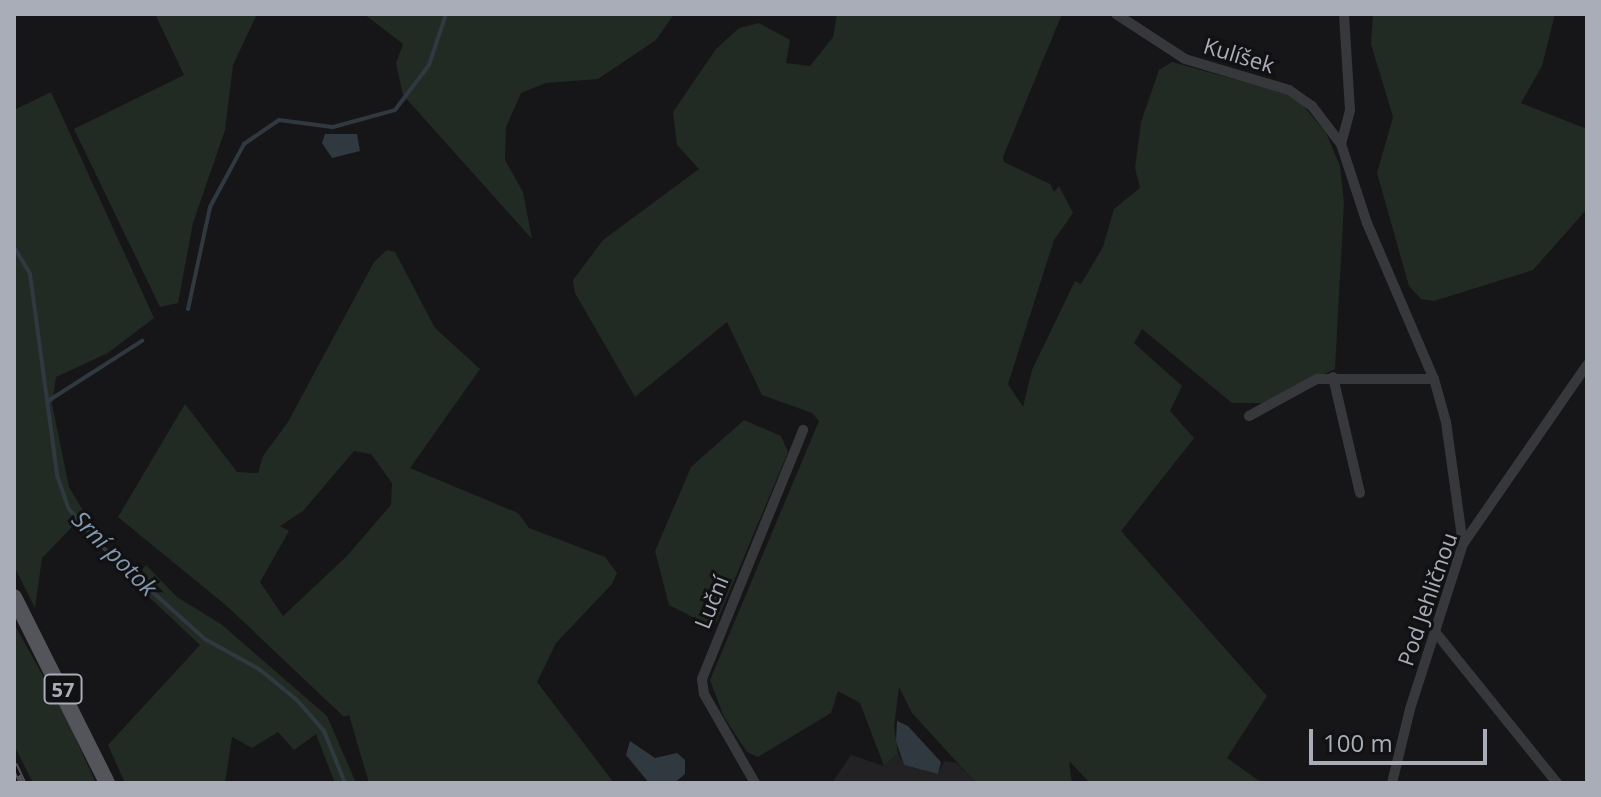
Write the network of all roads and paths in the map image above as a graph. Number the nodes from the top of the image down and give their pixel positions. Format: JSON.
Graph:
{"nodes":[{"id":1,"x":1116,"y":14,"type":"edge"},
{"id":2,"x":1344,"y":14,"type":"edge"},
{"id":3,"x":1341,"y":144,"type":"junction"},
{"id":4,"x":1587,"y":365,"type":"edge"},
{"id":5,"x":1333,"y":377,"type":"junction"},
{"id":6,"x":1434,"y":379,"type":"junction"},
{"id":7,"x":1249,"y":416,"type":"dead end"},
{"id":8,"x":803,"y":430,"type":"dead end"},
{"id":9,"x":1360,"y":493,"type":"dead end"},
{"id":10,"x":1463,"y":544,"type":"junction"},
{"id":11,"x":14,"y":597,"type":"edge"},
{"id":12,"x":1436,"y":633,"type":"junction"},
{"id":13,"x":107,"y":783,"type":"edge"},
{"id":14,"x":755,"y":783,"type":"edge"},
{"id":15,"x":1392,"y":783,"type":"edge"},
{"id":16,"x":1557,"y":783,"type":"edge"}],
"edges":[{"from":1,"to":3,"type":"street","name":"Kulíšek"},
{"from":2,"to":3,"type":"street"},
{"from":3,"to":6,"type":"street","name":"Kulíšek"},
{"from":4,"to":10,"type":"street","name":"Pod Jehličnou"},
{"from":5,"to":6,"type":"street"},
{"from":5,"to":7,"type":"street"},
{"from":5,"to":9,"type":"street"},
{"from":6,"to":10,"type":"street","name":"Kulíšek"},
{"from":8,"to":14,"type":"street","name":"Luční"},
{"from":10,"to":12,"type":"street","name":"Pod Jehličnou"},
{"from":11,"to":13,"type":"main road","number":"57"},
{"from":12,"to":15,"type":"street","name":"Pod Jehličnou"},
{"from":12,"to":16,"type":"street"}]}
